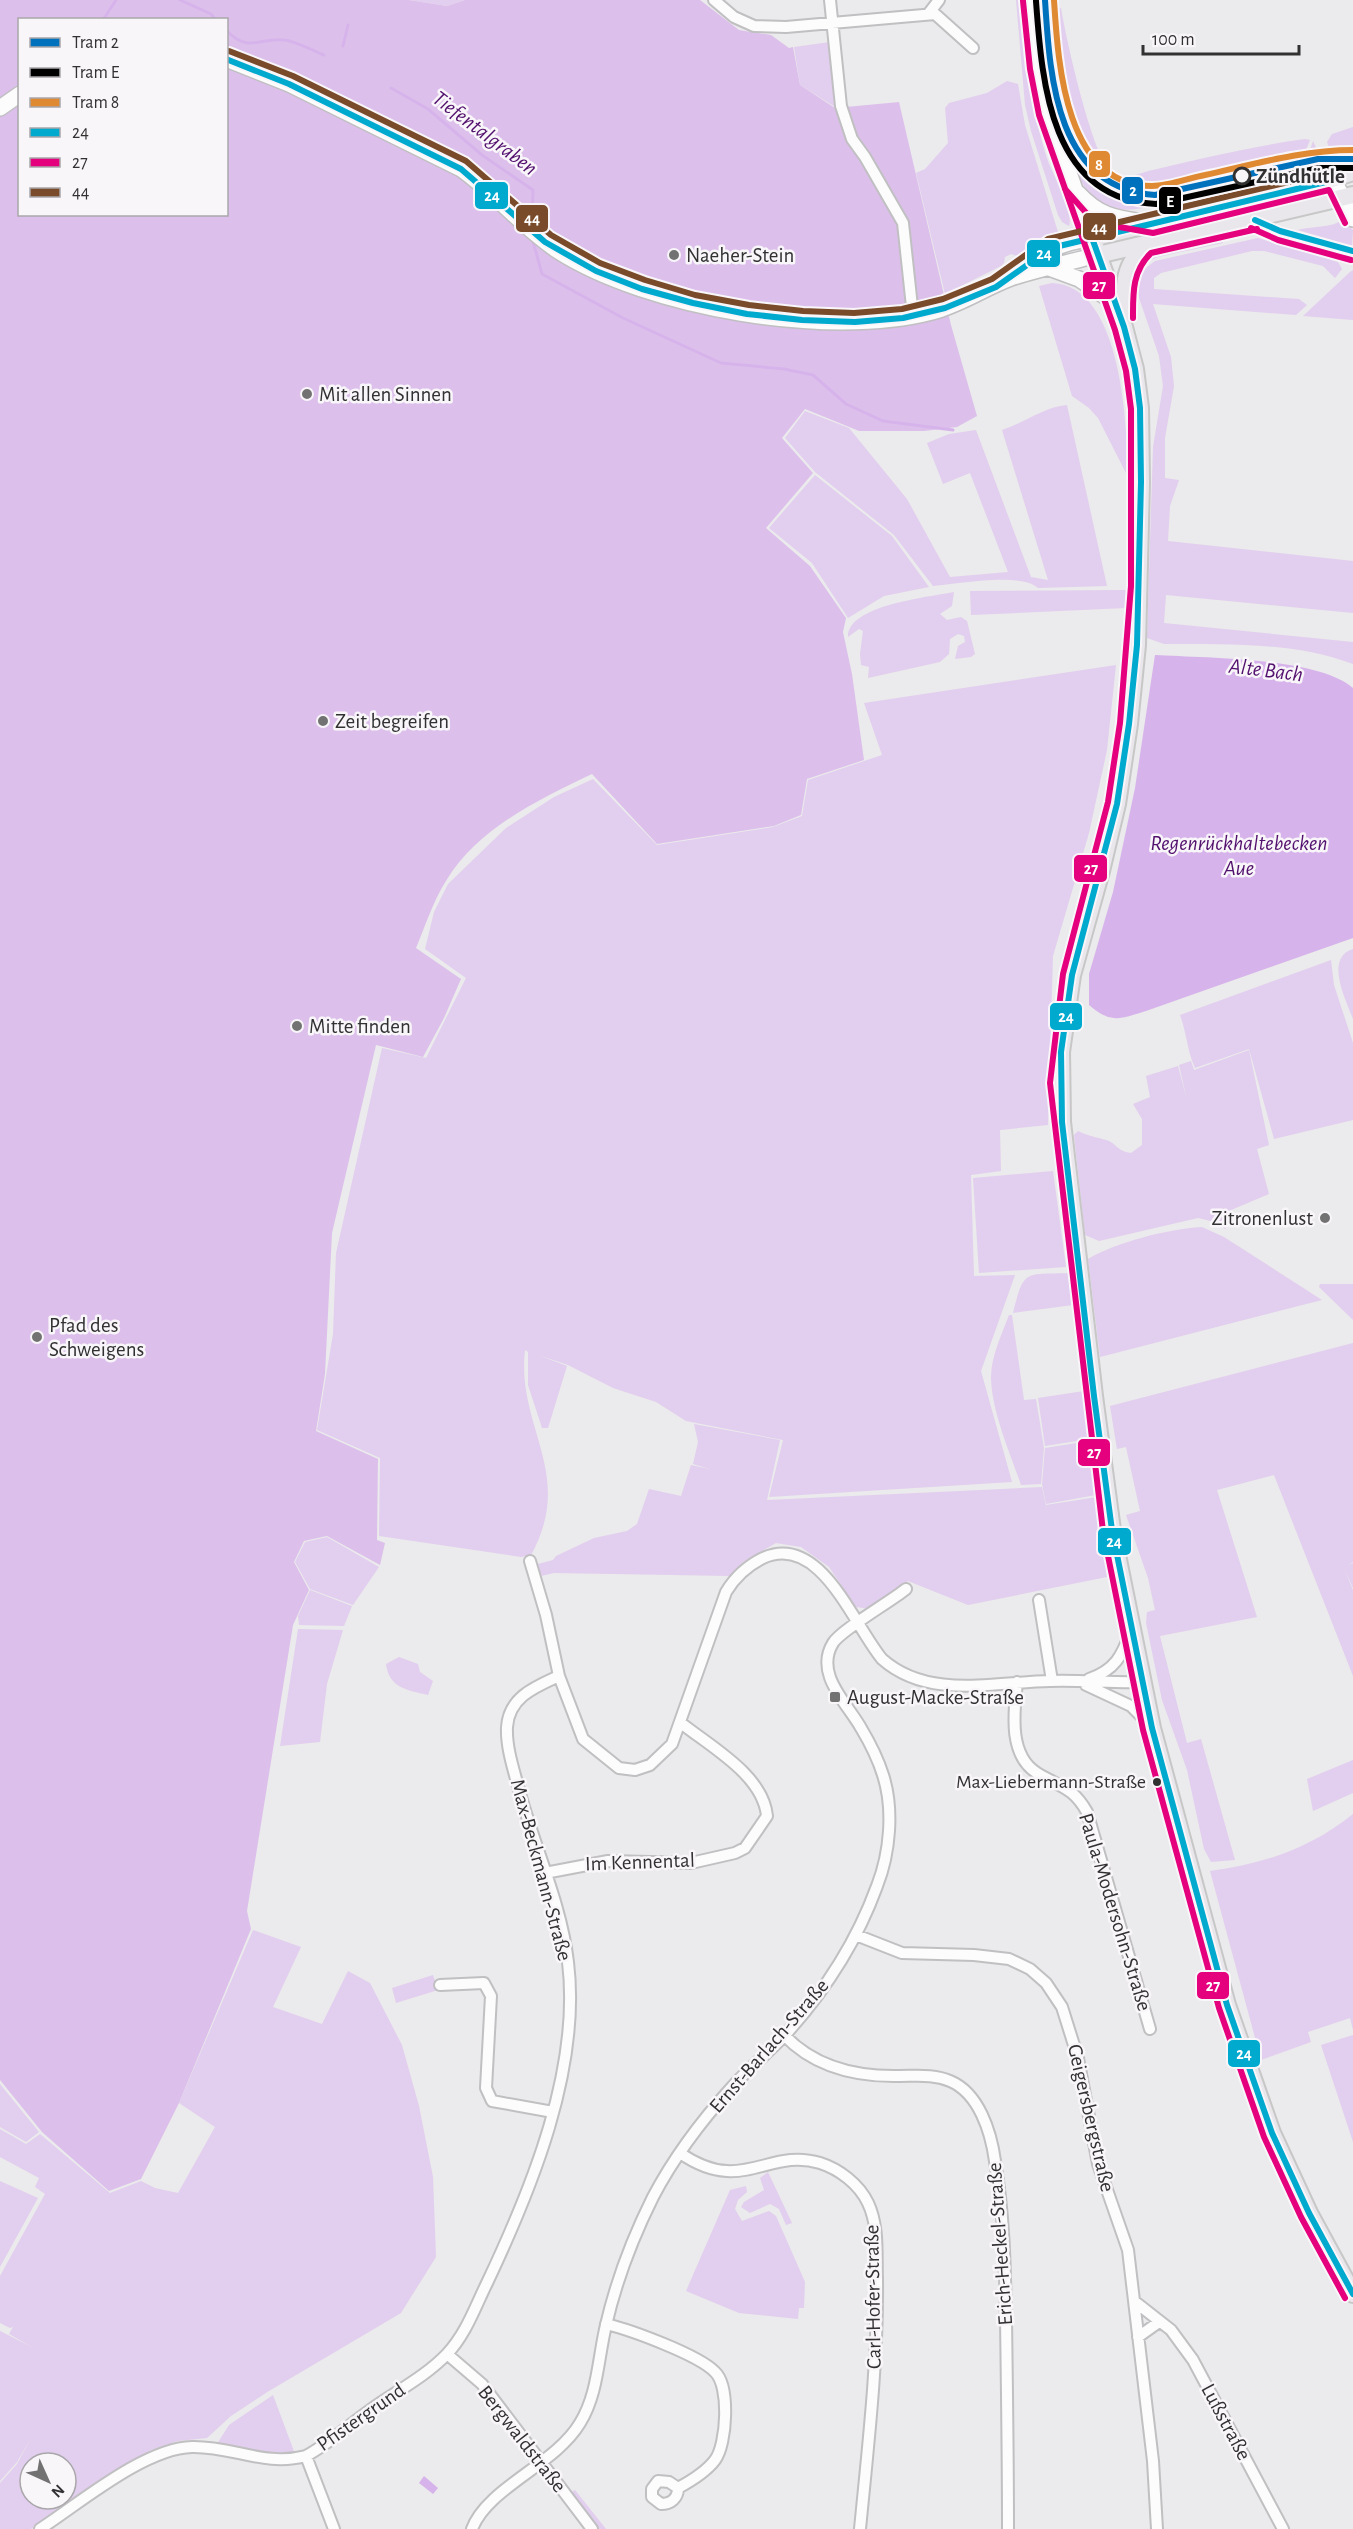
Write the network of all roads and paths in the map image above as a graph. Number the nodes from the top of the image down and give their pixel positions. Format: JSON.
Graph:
{"nodes":[{"id":1,"x":714,"y":0,"type":"edge"},
{"id":2,"x":830,"y":0,"type":"edge"},
{"id":3,"x":939,"y":0,"type":"edge"},
{"id":4,"x":1032,"y":0,"type":"edge"},
{"id":5,"x":929,"y":13,"type":"junction"},
{"id":6,"x":832,"y":23,"type":"junction"},
{"id":7,"x":973,"y":48,"type":"dead end"},
{"id":8,"x":228,"y":60,"type":"edge"},
{"id":9,"x":18,"y":95,"type":"edge"},
{"id":10,"x":0,"y":108,"type":"edge"},
{"id":11,"x":1353,"y":172,"type":"edge"},
{"id":12,"x":1334,"y":180,"type":"junction"},
{"id":13,"x":1074,"y":189,"type":"junction"},
{"id":14,"x":1348,"y":197,"type":"edge"},
{"id":15,"x":1353,"y":219,"type":"edge"},
{"id":16,"x":1154,"y":224,"type":"junction"},
{"id":17,"x":1092,"y":238,"type":"junction"},
{"id":18,"x":1147,"y":245,"type":"junction"},
{"id":19,"x":1098,"y":255,"type":"junction"},
{"id":20,"x":1049,"y":268,"type":"junction"},
{"id":21,"x":1011,"y":278,"type":"junction"},
{"id":22,"x":1115,"y":303,"type":"junction"},
{"id":23,"x":914,"y":316,"type":"junction"},
{"id":24,"x":1124,"y":327,"type":"junction"},
{"id":25,"x":530,"y":1561,"type":"dead end"},
{"id":26,"x":906,"y":1589,"type":"dead end"},
{"id":27,"x":1039,"y":1600,"type":"dead end"},
{"id":28,"x":857,"y":1624,"type":"junction"},
{"id":29,"x":1131,"y":1629,"type":"junction"},
{"id":30,"x":559,"y":1676,"type":"junction"},
{"id":31,"x":1052,"y":1681,"type":"junction"},
{"id":32,"x":1017,"y":1682,"type":"junction"},
{"id":33,"x":1080,"y":1682,"type":"junction"},
{"id":34,"x":1143,"y":1682,"type":"junction"},
{"id":35,"x":681,"y":1723,"type":"junction"},
{"id":36,"x":1152,"y":1728,"type":"junction"},
{"id":37,"x":545,"y":1872,"type":"junction"},
{"id":38,"x":856,"y":1935,"type":"junction"},
{"id":39,"x":440,"y":1985,"type":"dead end"},
{"id":40,"x":1150,"y":2029,"type":"dead end"},
{"id":41,"x":784,"y":2035,"type":"junction"},
{"id":42,"x":553,"y":2112,"type":"junction"},
{"id":43,"x":680,"y":2152,"type":"junction"},
{"id":44,"x":1353,"y":2294,"type":"edge"},
{"id":45,"x":1134,"y":2301,"type":"junction"},
{"id":46,"x":1159,"y":2322,"type":"junction"},
{"id":47,"x":606,"y":2324,"type":"junction"},
{"id":48,"x":1138,"y":2337,"type":"junction"},
{"id":49,"x":447,"y":2354,"type":"junction"},
{"id":50,"x":306,"y":2456,"type":"junction"},
{"id":51,"x":541,"y":2464,"type":"junction"},
{"id":52,"x":678,"y":2488,"type":"dead end"},
{"id":53,"x":40,"y":2529,"type":"edge"},
{"id":54,"x":334,"y":2529,"type":"edge"},
{"id":55,"x":472,"y":2529,"type":"edge"},
{"id":56,"x":592,"y":2529,"type":"edge"},
{"id":57,"x":860,"y":2529,"type":"edge"},
{"id":58,"x":1008,"y":2529,"type":"edge"},
{"id":59,"x":1157,"y":2529,"type":"edge"},
{"id":60,"x":1283,"y":2529,"type":"edge"}],
"edges":[{"from":1,"to":6,"type":"street"},
{"from":2,"to":6,"type":"street"},
{"from":3,"to":5,"type":"street"},
{"from":4,"to":13,"type":"street"},
{"from":5,"to":6,"type":"street"},
{"from":5,"to":7,"type":"street"},
{"from":6,"to":23,"type":"street"},
{"from":8,"to":23,"type":"street"},
{"from":9,"to":10,"type":"street"},
{"from":11,"to":12,"type":"main road"},
{"from":12,"to":14,"type":"street"},
{"from":12,"to":16,"type":"main road"},
{"from":13,"to":16,"type":"street"},
{"from":13,"to":17,"type":"street"},
{"from":14,"to":15,"type":"street"},
{"from":14,"to":18,"type":"main road"},
{"from":16,"to":17,"type":"main road"},
{"from":17,"to":19,"type":"main road"},
{"from":17,"to":21,"type":"street"},
{"from":18,"to":19,"type":"main road"},
{"from":18,"to":24,"type":"main road"},
{"from":19,"to":20,"type":"street"},
{"from":19,"to":22,"type":"main road"},
{"from":20,"to":21,"type":"street"},
{"from":20,"to":22,"type":"street"},
{"from":21,"to":23,"type":"street"},
{"from":22,"to":24,"type":"main road"},
{"from":24,"to":29,"type":"main road"},
{"from":25,"to":30,"type":"street"},
{"from":26,"to":28,"type":"street"},
{"from":27,"to":31,"type":"street"},
{"from":28,"to":32,"type":"street"},
{"from":28,"to":35,"type":"street"},
{"from":28,"to":38,"type":"street","name":"Ernst-Barlach-Straße"},
{"from":29,"to":33,"type":"street"},
{"from":29,"to":34,"type":"main road"},
{"from":30,"to":35,"type":"street"},
{"from":30,"to":37,"type":"street","name":"Max-Beckmann-Straße"},
{"from":31,"to":32,"type":"street"},
{"from":31,"to":33,"type":"street"},
{"from":32,"to":40,"type":"street","name":"Paula-Modersohn-Straße"},
{"from":33,"to":34,"type":"street"},
{"from":33,"to":36,"type":"street"},
{"from":34,"to":36,"type":"main road"},
{"from":35,"to":37,"type":"street","name":"Im Kennental"},
{"from":36,"to":44,"type":"main road"},
{"from":37,"to":42,"type":"street","name":"Max-Beckmann-Straße"},
{"from":38,"to":41,"type":"street","name":"Ernst-Barlach-Straße"},
{"from":38,"to":45,"type":"street","name":"Geigersbergstraße"},
{"from":39,"to":42,"type":"street"},
{"from":41,"to":43,"type":"street","name":"Ernst-Barlach-Straße"},
{"from":41,"to":58,"type":"street","name":"Erich-Heckel-Straße"},
{"from":42,"to":49,"type":"street","name":"Max-Beckmann-Straße"},
{"from":43,"to":47,"type":"street","name":"Ernst-Barlach-Straße"},
{"from":43,"to":57,"type":"street","name":"Carl-Hofer-Straße"},
{"from":45,"to":46,"type":"street","name":"Lußstraße"},
{"from":45,"to":48,"type":"street","name":"Geigersbergstraße"},
{"from":46,"to":48,"type":"street"},
{"from":46,"to":60,"type":"street","name":"Lußstraße"},
{"from":47,"to":51,"type":"street","name":"Ernst-Barlach-Straße"},
{"from":47,"to":52,"type":"street"},
{"from":48,"to":59,"type":"street","name":"Geigersbergstraße"},
{"from":49,"to":50,"type":"street","name":"Pfistergrund"},
{"from":49,"to":51,"type":"street","name":"Bergwaldstraße"},
{"from":50,"to":53,"type":"street","name":"Pfistergrund"},
{"from":50,"to":54,"type":"street"},
{"from":51,"to":55,"type":"street","name":"Ernst-Barlach-Straße"},
{"from":51,"to":56,"type":"street","name":"Bergwaldstraße"}]}
